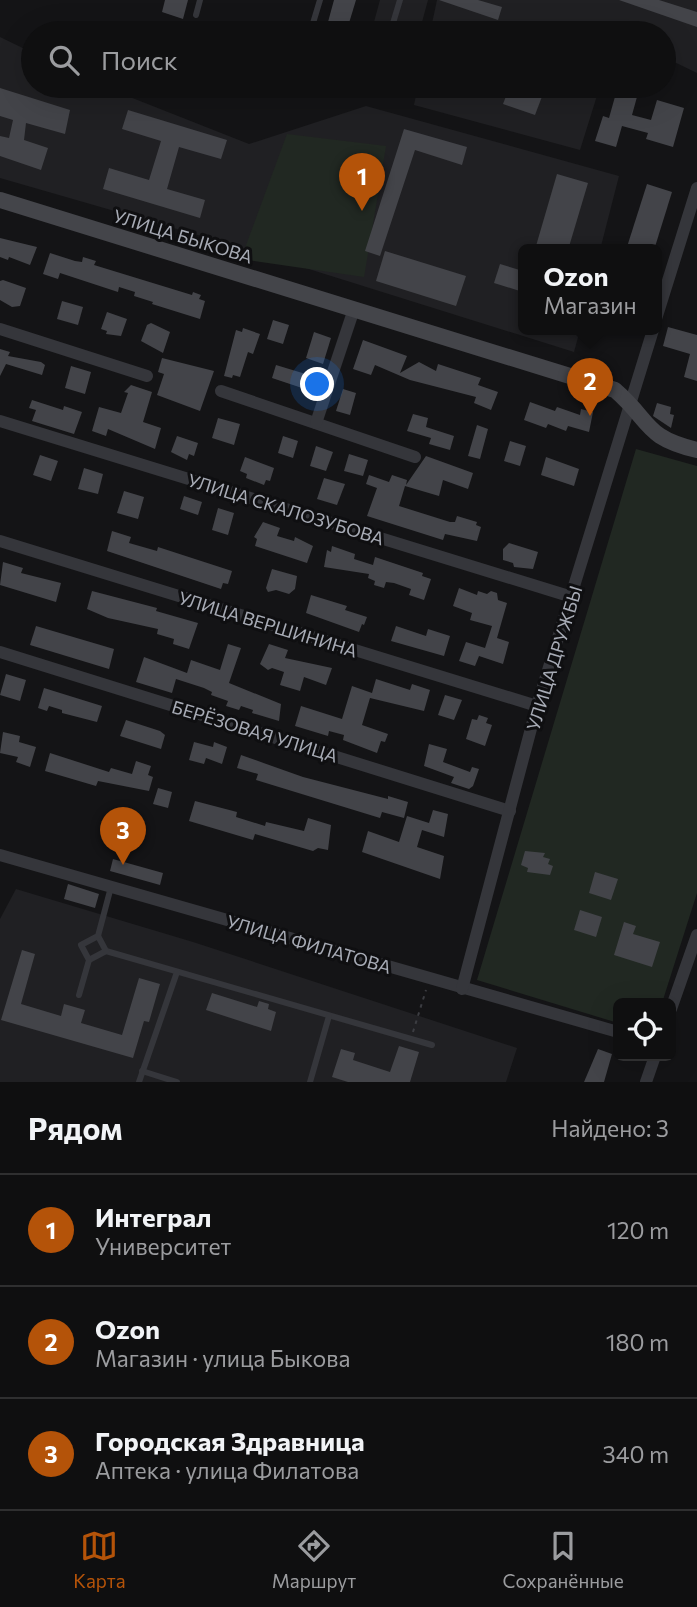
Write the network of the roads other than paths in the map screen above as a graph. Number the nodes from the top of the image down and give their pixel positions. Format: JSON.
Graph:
{"nodes":[{"id":1,"x":200,"y":0,"type":"edge"},
{"id":2,"x":320,"y":0,"type":"edge"},
{"id":3,"x":400,"y":0,"type":"edge"},
{"id":4,"x":196,"y":15,"type":"dead end"},
{"id":5,"x":314,"y":21,"type":"edge"},
{"id":6,"x":394,"y":21,"type":"edge"},
{"id":7,"x":697,"y":190,"type":"edge"},
{"id":8,"x":0,"y":200,"type":"edge"},
{"id":9,"x":662,"y":300,"type":"edge"},
{"id":10,"x":354,"y":309,"type":"junction"},
{"id":11,"x":0,"y":329,"type":"edge"},
{"id":12,"x":652,"y":335,"type":"edge"},
{"id":13,"x":147,"y":376,"type":"dead end"},
{"id":14,"x":221,"y":391,"type":"dead end"},
{"id":15,"x":631,"y":404,"type":"junction"},
{"id":16,"x":0,"y":421,"type":"edge"},
{"id":17,"x":316,"y":423,"type":"junction"},
{"id":18,"x":697,"y":450,"type":"edge"},
{"id":19,"x":415,"y":457,"type":"dead end"},
{"id":20,"x":0,"y":541,"type":"edge"},
{"id":21,"x":572,"y":597,"type":"junction"},
{"id":22,"x":0,"y":652,"type":"edge"},
{"id":23,"x":537,"y":706,"type":"junction"},
{"id":24,"x":510,"y":811,"type":"junction"},
{"id":25,"x":0,"y":855,"type":"edge"},
{"id":26,"x":111,"y":887,"type":"junction"},
{"id":27,"x":697,"y":935,"type":"edge"},
{"id":28,"x":97,"y":936,"type":"junction"},
{"id":29,"x":106,"y":951,"type":"junction"},
{"id":30,"x":89,"y":960,"type":"junction"},
{"id":31,"x":177,"y":972,"type":"junction"},
{"id":32,"x":462,"y":989,"type":"junction"},
{"id":33,"x":79,"y":995,"type":"dead end"},
{"id":34,"x":675,"y":998,"type":"edge"},
{"id":35,"x":329,"y":1016,"type":"junction"},
{"id":36,"x":613,"y":1031,"type":"edge"},
{"id":37,"x":432,"y":1045,"type":"dead end"},
{"id":38,"x":652,"y":1061,"type":"edge"},
{"id":39,"x":142,"y":1071,"type":"junction"},
{"id":40,"x":139,"y":1082,"type":"edge"},
{"id":41,"x":177,"y":1082,"type":"edge"},
{"id":42,"x":310,"y":1082,"type":"edge"},
{"id":43,"x":646,"y":1082,"type":"edge"}],
"edges":[{"from":1,"to":4,"type":"lane"},
{"from":2,"to":5,"type":"lane"},
{"from":3,"to":6,"type":"lane"},
{"from":7,"to":9,"type":"street"},
{"from":8,"to":10,"type":"street","name":"УЛИЦА БЫКОВА"},
{"from":10,"to":15,"type":"street","name":"УЛИЦА БЫКОВА"},
{"from":10,"to":17,"type":"street"},
{"from":11,"to":13,"type":"street"},
{"from":12,"to":15,"type":"street","name":"УЛИЦА ДРУЖБЫ"},
{"from":14,"to":17,"type":"street"},
{"from":15,"to":18,"type":"street","name":"УЛИЦА БЫКОВА"},
{"from":15,"to":21,"type":"street","name":"УЛИЦА ДРУЖБЫ"},
{"from":16,"to":21,"type":"street","name":"УЛИЦА СКАЛОЗУБОВА"},
{"from":17,"to":19,"type":"street"},
{"from":20,"to":23,"type":"street","name":"УЛИЦА ВЕРШИНИНА"},
{"from":21,"to":23,"type":"street","name":"УЛИЦА ДРУЖБЫ"},
{"from":22,"to":24,"type":"street","name":"БЕРЁЗОВАЯ УЛИЦА"},
{"from":23,"to":24,"type":"street","name":"УЛИЦА ДРУЖБЫ"},
{"from":24,"to":32,"type":"street","name":"УЛИЦА ДРУЖБЫ"},
{"from":25,"to":26,"type":"street","name":"УЛИЦА ФИЛАТОВА"},
{"from":26,"to":28,"type":"lane"},
{"from":26,"to":32,"type":"street","name":"УЛИЦА ФИЛАТОВА"},
{"from":27,"to":34,"type":"street"},
{"from":28,"to":29,"type":"lane"},
{"from":28,"to":30,"type":"lane"},
{"from":29,"to":30,"type":"lane"},
{"from":29,"to":31,"type":"lane"},
{"from":30,"to":33,"type":"lane"},
{"from":31,"to":35,"type":"lane"},
{"from":31,"to":39,"type":"lane"},
{"from":32,"to":36,"type":"street","name":"УЛИЦА ФИЛАТОВА"},
{"from":35,"to":37,"type":"lane"},
{"from":35,"to":42,"type":"lane"},
{"from":38,"to":43,"type":"street"},
{"from":39,"to":40,"type":"lane"},
{"from":39,"to":41,"type":"lane"}]}
